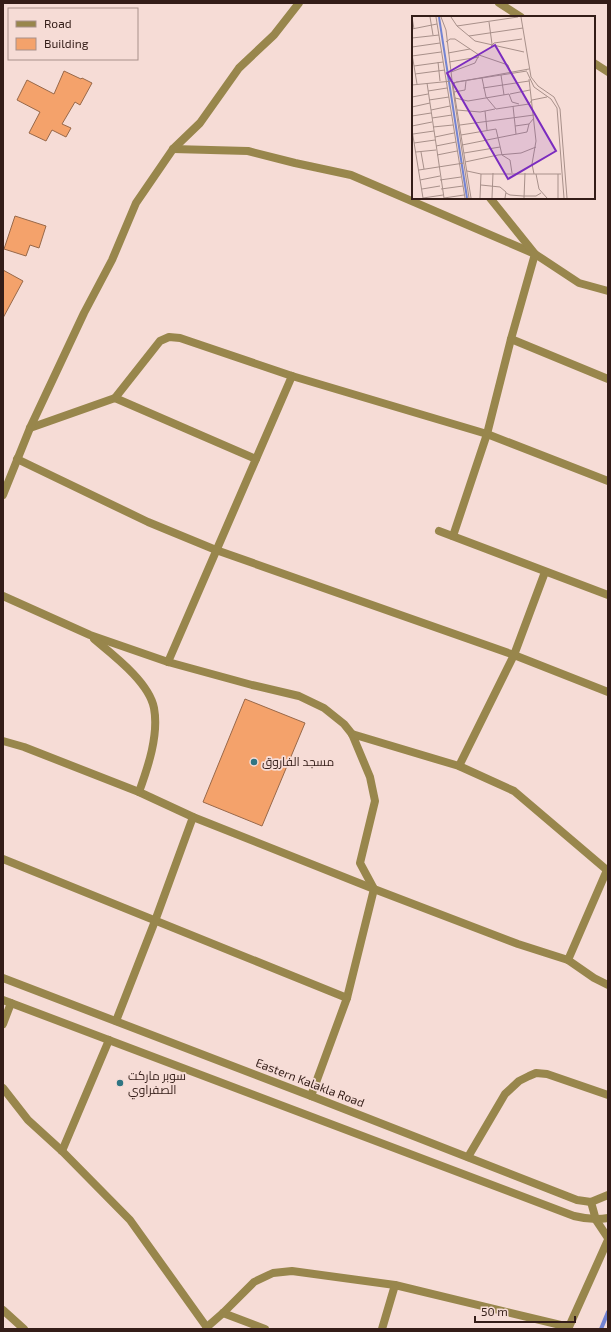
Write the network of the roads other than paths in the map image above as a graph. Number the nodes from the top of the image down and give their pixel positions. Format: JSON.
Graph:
{"nodes":[{"id":1,"x":299,"y":3,"type":"edge"},
{"id":2,"x":499,"y":3,"type":"edge"},
{"id":3,"x":519,"y":16,"type":"edge"},
{"id":4,"x":595,"y":64,"type":"edge"},
{"id":5,"x":608,"y":72,"type":"edge"},
{"id":6,"x":173,"y":149,"type":"junction"},
{"id":7,"x":491,"y":199,"type":"edge"},
{"id":8,"x":535,"y":254,"type":"junction"},
{"id":9,"x":608,"y":291,"type":"edge"},
{"id":10,"x":511,"y":338,"type":"junction"},
{"id":11,"x":292,"y":376,"type":"junction"},
{"id":12,"x":608,"y":379,"type":"edge"},
{"id":13,"x":115,"y":398,"type":"junction"},
{"id":14,"x":30,"y":428,"type":"junction"},
{"id":15,"x":487,"y":434,"type":"junction"},
{"id":16,"x":17,"y":459,"type":"junction"},
{"id":17,"x":256,"y":459,"type":"junction"},
{"id":18,"x":608,"y":481,"type":"edge"},
{"id":19,"x":3,"y":495,"type":"edge"},
{"id":20,"x":439,"y":531,"type":"dead end"},
{"id":21,"x":453,"y":536,"type":"junction"},
{"id":22,"x":216,"y":550,"type":"junction"},
{"id":23,"x":545,"y":572,"type":"junction"},
{"id":24,"x":608,"y":595,"type":"edge"},
{"id":25,"x":3,"y":596,"type":"edge"},
{"id":26,"x":90,"y":635,"type":"junction"},
{"id":27,"x":514,"y":655,"type":"junction"},
{"id":28,"x":168,"y":662,"type":"junction"},
{"id":29,"x":608,"y":692,"type":"edge"},
{"id":30,"x":352,"y":734,"type":"junction"},
{"id":31,"x":3,"y":741,"type":"edge"},
{"id":32,"x":459,"y":766,"type":"junction"},
{"id":33,"x":139,"y":792,"type":"junction"},
{"id":34,"x":193,"y":817,"type":"junction"},
{"id":35,"x":3,"y":859,"type":"edge"},
{"id":36,"x":608,"y":871,"type":"edge"},
{"id":37,"x":374,"y":889,"type":"junction"},
{"id":38,"x":155,"y":921,"type":"junction"},
{"id":39,"x":568,"y":960,"type":"junction"},
{"id":40,"x":3,"y":978,"type":"edge"},
{"id":41,"x":608,"y":985,"type":"edge"},
{"id":42,"x":347,"y":998,"type":"junction"},
{"id":43,"x":3,"y":1000,"type":"edge"},
{"id":44,"x":11,"y":1003,"type":"junction"},
{"id":45,"x":116,"y":1021,"type":"junction"},
{"id":46,"x":3,"y":1024,"type":"edge"},
{"id":47,"x":109,"y":1040,"type":"junction"},
{"id":48,"x":3,"y":1088,"type":"edge"},
{"id":49,"x":608,"y":1095,"type":"edge"},
{"id":50,"x":311,"y":1096,"type":"junction"},
{"id":51,"x":62,"y":1151,"type":"junction"},
{"id":52,"x":468,"y":1157,"type":"junction"},
{"id":53,"x":608,"y":1194,"type":"edge"},
{"id":54,"x":591,"y":1202,"type":"junction"},
{"id":55,"x":608,"y":1218,"type":"edge"},
{"id":56,"x":596,"y":1220,"type":"junction"},
{"id":57,"x":608,"y":1239,"type":"edge"},
{"id":58,"x":395,"y":1285,"type":"junction"},
{"id":59,"x":3,"y":1310,"type":"edge"},
{"id":60,"x":223,"y":1313,"type":"junction"},
{"id":61,"x":207,"y":1328,"type":"edge"},
{"id":62,"x":568,"y":1328,"type":"edge"},
{"id":63,"x":24,"y":1329,"type":"edge"},
{"id":64,"x":265,"y":1329,"type":"edge"},
{"id":65,"x":382,"y":1329,"type":"edge"}],
"edges":[{"from":1,"to":6,"type":"street"},
{"from":2,"to":3,"type":"street"},
{"from":4,"to":5,"type":"street"},
{"from":6,"to":8,"type":"street"},
{"from":6,"to":14,"type":"street"},
{"from":7,"to":8,"type":"street"},
{"from":8,"to":9,"type":"street"},
{"from":8,"to":10,"type":"street"},
{"from":10,"to":12,"type":"street"},
{"from":10,"to":15,"type":"street"},
{"from":11,"to":13,"type":"street"},
{"from":11,"to":15,"type":"street"},
{"from":11,"to":17,"type":"street"},
{"from":13,"to":14,"type":"street"},
{"from":13,"to":17,"type":"street"},
{"from":14,"to":16,"type":"street"},
{"from":15,"to":18,"type":"street"},
{"from":15,"to":21,"type":"street"},
{"from":16,"to":19,"type":"street"},
{"from":16,"to":22,"type":"street"},
{"from":17,"to":22,"type":"street"},
{"from":20,"to":21,"type":"street"},
{"from":21,"to":23,"type":"street"},
{"from":22,"to":27,"type":"street"},
{"from":22,"to":28,"type":"street"},
{"from":23,"to":24,"type":"street"},
{"from":23,"to":27,"type":"street"},
{"from":25,"to":26,"type":"street"},
{"from":26,"to":28,"type":"street"},
{"from":26,"to":33,"type":"street"},
{"from":27,"to":29,"type":"street"},
{"from":27,"to":32,"type":"street"},
{"from":28,"to":30,"type":"street"},
{"from":30,"to":32,"type":"street"},
{"from":30,"to":37,"type":"street"},
{"from":31,"to":33,"type":"street"},
{"from":32,"to":36,"type":"street"},
{"from":33,"to":34,"type":"street"},
{"from":34,"to":37,"type":"street"},
{"from":34,"to":38,"type":"street"},
{"from":35,"to":38,"type":"street"},
{"from":36,"to":39,"type":"street"},
{"from":37,"to":39,"type":"street"},
{"from":37,"to":42,"type":"street"},
{"from":38,"to":42,"type":"street"},
{"from":38,"to":45,"type":"street"},
{"from":39,"to":41,"type":"street"},
{"from":40,"to":45,"type":"street","name":"Eastern Kalakla Road"},
{"from":42,"to":50,"type":"street"},
{"from":43,"to":44,"type":"street"},
{"from":44,"to":46,"type":"street"},
{"from":44,"to":47,"type":"street"},
{"from":45,"to":50,"type":"street","name":"Eastern Kalakla Road"},
{"from":47,"to":51,"type":"street"},
{"from":47,"to":56,"type":"street"},
{"from":48,"to":51,"type":"street"},
{"from":49,"to":52,"type":"street"},
{"from":50,"to":52,"type":"street","name":"Eastern Kalakla Road"},
{"from":51,"to":61,"type":"street"},
{"from":52,"to":54,"type":"street","name":"Eastern Kalakla Road"},
{"from":53,"to":54,"type":"street"},
{"from":54,"to":56,"type":"street"},
{"from":55,"to":56,"type":"street"},
{"from":56,"to":57,"type":"street"},
{"from":57,"to":62,"type":"street"},
{"from":58,"to":60,"type":"street"},
{"from":58,"to":62,"type":"street"},
{"from":58,"to":65,"type":"street"},
{"from":59,"to":63,"type":"street"},
{"from":60,"to":61,"type":"street"},
{"from":60,"to":64,"type":"street"}]}
